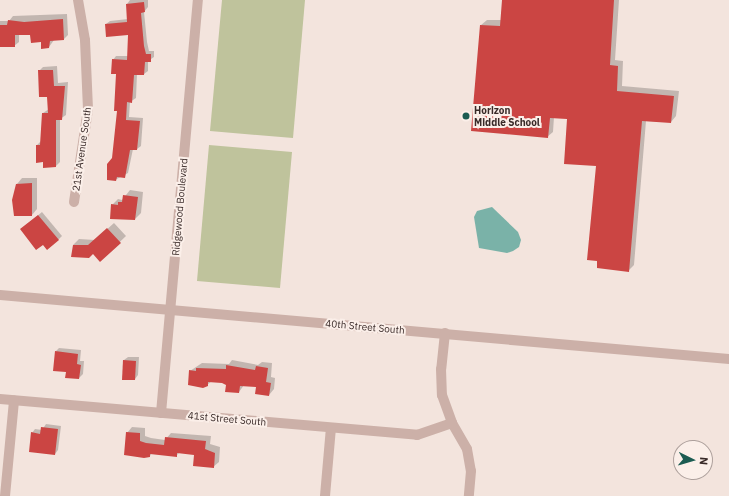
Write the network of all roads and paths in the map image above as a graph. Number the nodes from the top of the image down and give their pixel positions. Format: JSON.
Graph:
{"nodes":[{"id":1,"x":78,"y":0,"type":"edge"},
{"id":2,"x":198,"y":0,"type":"edge"},
{"id":3,"x":74,"y":202,"type":"dead end"},
{"id":4,"x":0,"y":295,"type":"edge"},
{"id":5,"x":171,"y":310,"type":"junction"},
{"id":6,"x":445,"y":333,"type":"junction"},
{"id":7,"x":729,"y":359,"type":"edge"},
{"id":8,"x":0,"y":399,"type":"edge"},
{"id":9,"x":14,"y":400,"type":"junction"},
{"id":10,"x":161,"y":413,"type":"junction"},
{"id":11,"x":452,"y":423,"type":"junction"},
{"id":12,"x":331,"y":428,"type":"junction"},
{"id":13,"x":5,"y":496,"type":"edge"},
{"id":14,"x":325,"y":496,"type":"edge"},
{"id":15,"x":468,"y":496,"type":"edge"}],
"edges":[{"from":1,"to":3,"type":"street","name":"21st Avenue South"},
{"from":2,"to":5,"type":"street","name":"Ridgewood Boulevard"},
{"from":4,"to":5,"type":"street","name":"40th Street South"},
{"from":5,"to":6,"type":"street","name":"40th Street South"},
{"from":5,"to":10,"type":"street","name":"Ridgewood Boulevard"},
{"from":6,"to":7,"type":"street","name":"40th Street South"},
{"from":6,"to":11,"type":"street"},
{"from":8,"to":9,"type":"street","name":"41st Street South"},
{"from":9,"to":10,"type":"street","name":"41st Street South"},
{"from":9,"to":13,"type":"street"},
{"from":10,"to":12,"type":"street","name":"41st Street South"},
{"from":11,"to":12,"type":"street","name":"41st Street South"},
{"from":11,"to":15,"type":"street"},
{"from":12,"to":14,"type":"street"}]}
